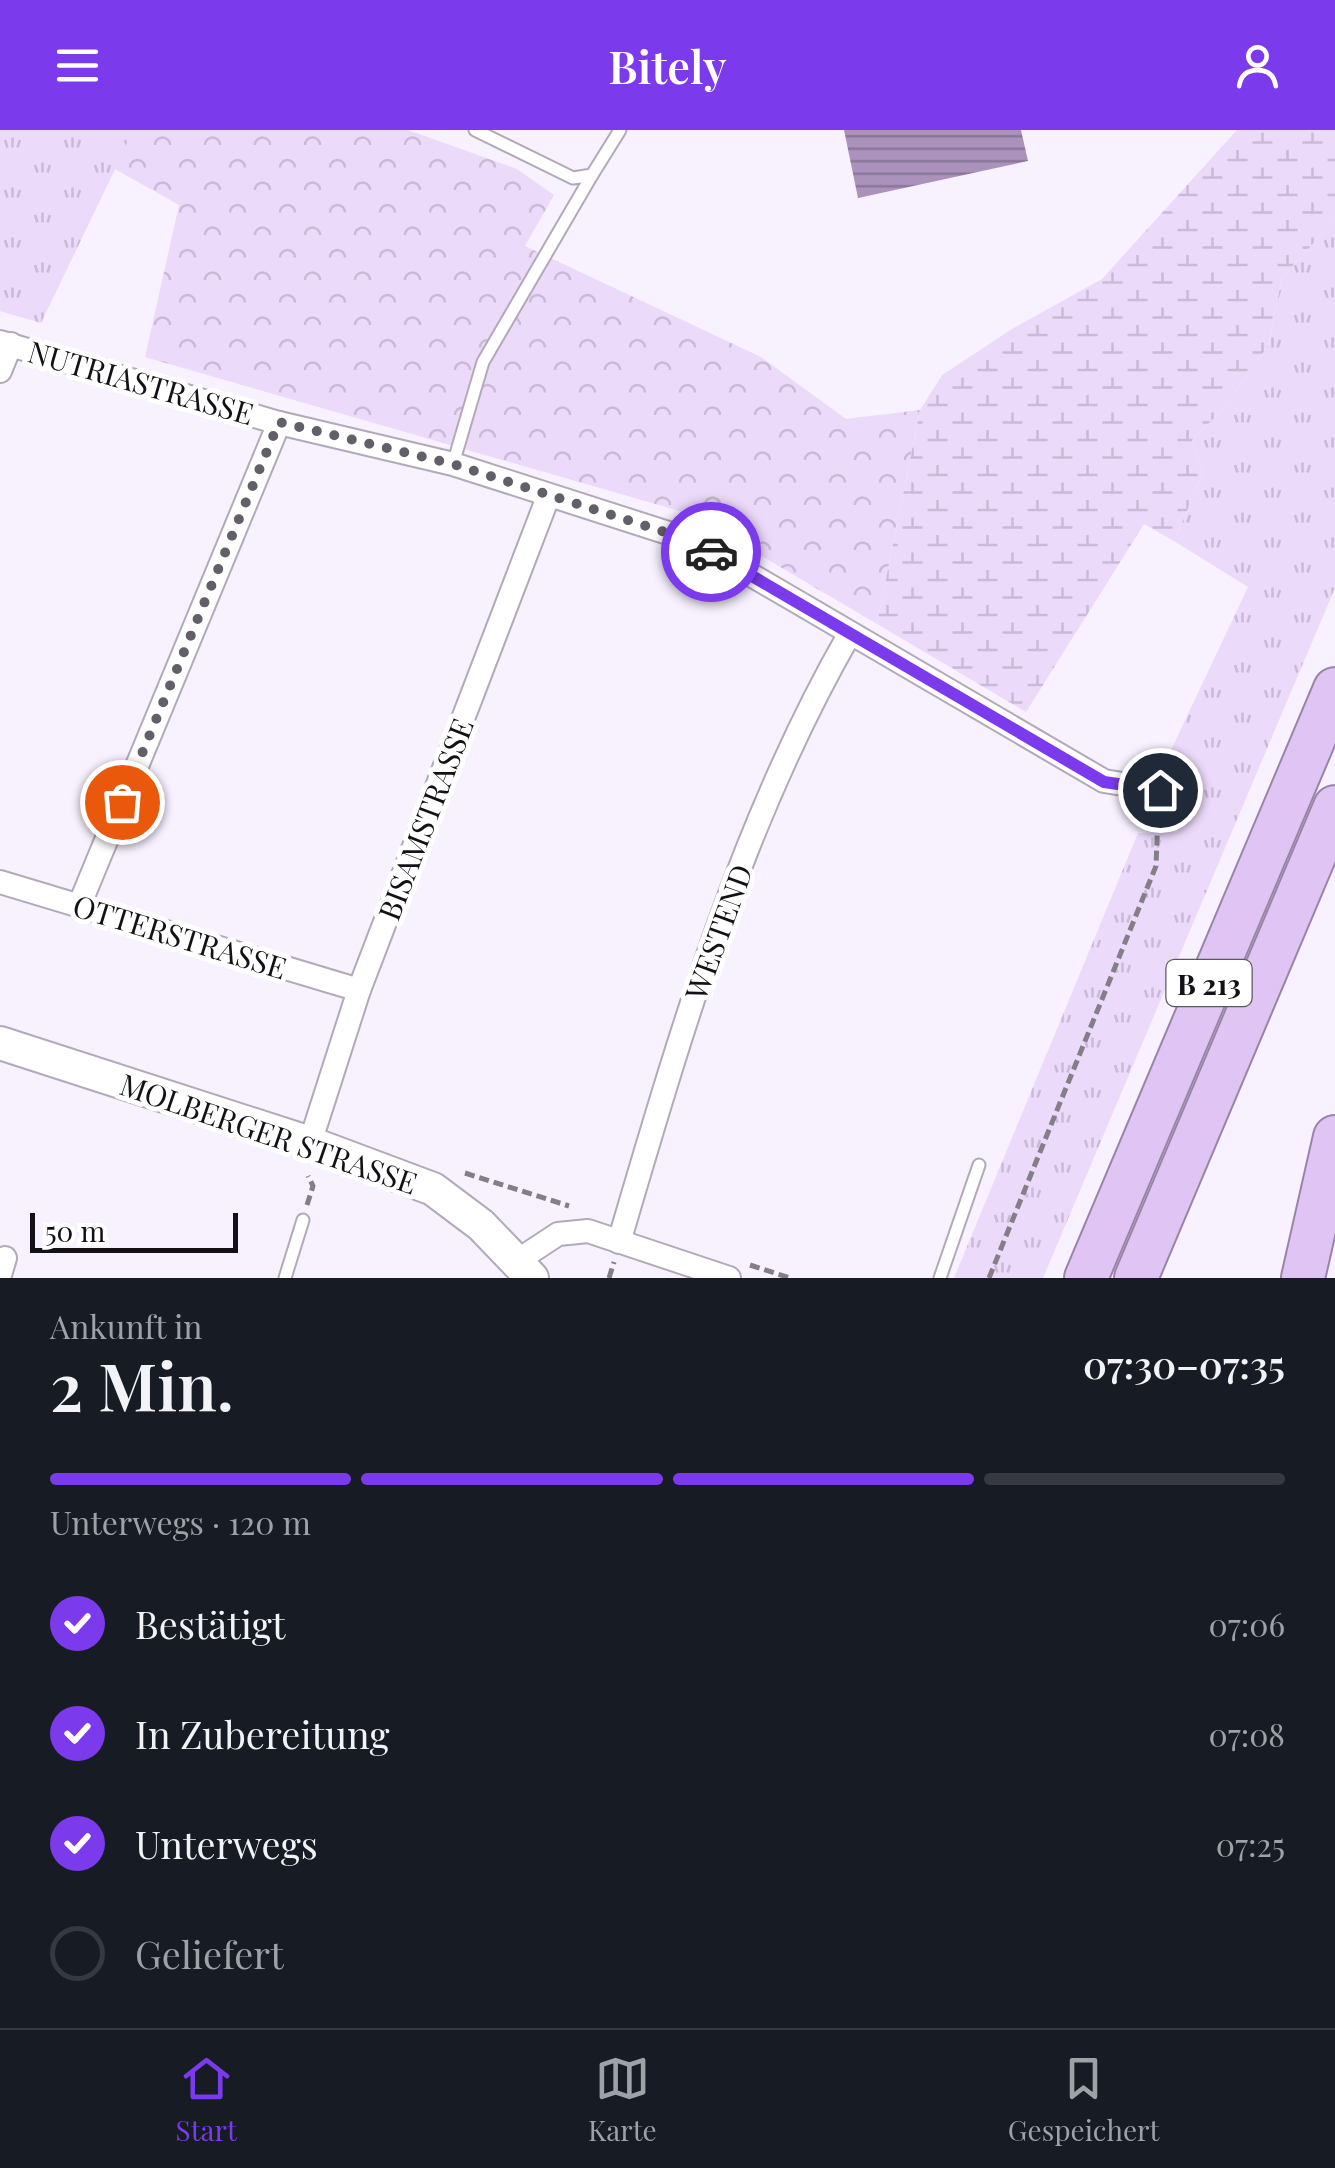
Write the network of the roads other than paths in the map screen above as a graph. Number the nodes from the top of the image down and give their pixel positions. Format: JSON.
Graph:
{"nodes":[{"id":1,"x":476,"y":130,"type":"edge"},
{"id":2,"x":620,"y":130,"type":"edge"},
{"id":3,"x":592,"y":175,"type":"junction"},
{"id":4,"x":5,"y":343,"type":"edge"},
{"id":5,"x":0,"y":371,"type":"edge"},
{"id":6,"x":279,"y":422,"type":"junction"},
{"id":7,"x":453,"y":464,"type":"junction"},
{"id":8,"x":548,"y":497,"type":"junction"},
{"id":9,"x":849,"y":635,"type":"junction"},
{"id":10,"x":1335,"y":689,"type":"edge"},
{"id":11,"x":1160,"y":790,"type":"road end"},
{"id":12,"x":1335,"y":808,"type":"edge"},
{"id":13,"x":0,"y":882,"type":"edge"},
{"id":14,"x":79,"y":906,"type":"junction"},
{"id":15,"x":360,"y":990,"type":"junction"},
{"id":16,"x":0,"y":1043,"type":"edge"},
{"id":17,"x":1335,"y":1137,"type":"edge"},
{"id":18,"x":300,"y":1140,"type":"junction"},
{"id":19,"x":979,"y":1164,"type":"dead end"},
{"id":20,"x":303,"y":1220,"type":"road end"},
{"id":21,"x":619,"y":1242,"type":"junction"},
{"id":22,"x":524,"y":1270,"type":"edge"},
{"id":23,"x":285,"y":1278,"type":"edge"},
{"id":24,"x":729,"y":1278,"type":"edge"},
{"id":25,"x":940,"y":1278,"type":"edge"},
{"id":26,"x":1086,"y":1278,"type":"edge"},
{"id":27,"x":1136,"y":1278,"type":"edge"},
{"id":28,"x":1302,"y":1278,"type":"edge"}],
"edges":[{"from":1,"to":3,"type":"lane"},
{"from":2,"to":3,"type":"lane"},
{"from":3,"to":7,"type":"lane"},
{"from":4,"to":5,"type":"street"},
{"from":4,"to":6,"type":"street","name":"NUTRIASTRASSE"},
{"from":6,"to":7,"type":"street","name":"NUTRIASTRASSE"},
{"from":6,"to":14,"type":"street"},
{"from":7,"to":8,"type":"street","name":"NUTRIASTRASSE"},
{"from":8,"to":9,"type":"street","name":"NUTRIASTRASSE"},
{"from":8,"to":15,"type":"street","name":"BISAMSTRASSE"},
{"from":9,"to":11,"type":"street","name":"NUTRIASTRASSE"},
{"from":9,"to":21,"type":"street","name":"WESTEND"},
{"from":10,"to":26,"type":"highway","number":"B 213"},
{"from":12,"to":27,"type":"highway","number":"B 213"},
{"from":13,"to":14,"type":"street","name":"OTTERSTRASSE"},
{"from":14,"to":15,"type":"street","name":"OTTERSTRASSE"},
{"from":15,"to":18,"type":"street","name":"BISAMSTRASSE"},
{"from":16,"to":18,"type":"main road","name":"MOLBERGER STRASSE"},
{"from":17,"to":28,"type":"highway"},
{"from":18,"to":22,"type":"main road","name":"MOLBERGER STRASSE"},
{"from":19,"to":25,"type":"lane"},
{"from":20,"to":23,"type":"lane"},
{"from":21,"to":22,"type":"street","name":"MOLBERGER STRASSE"},
{"from":21,"to":24,"type":"street","name":"MOLBERGER STRASSE"}]}
